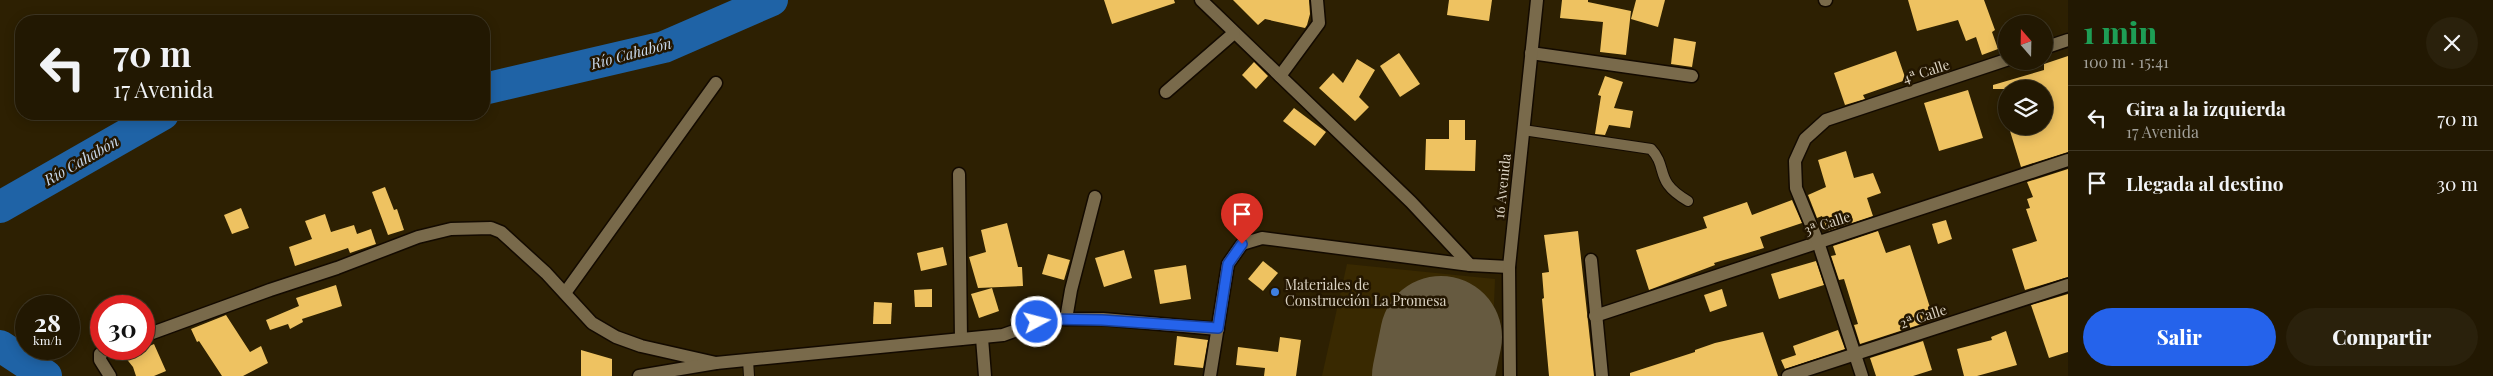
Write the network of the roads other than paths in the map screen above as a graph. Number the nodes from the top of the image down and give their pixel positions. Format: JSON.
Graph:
{"nodes":[{"id":1,"x":1201,"y":0,"type":"edge"},
{"id":2,"x":1317,"y":0,"type":"edge"},
{"id":3,"x":1537,"y":0,"type":"edge"},
{"id":4,"x":1234,"y":33,"type":"junction"},
{"id":5,"x":2068,"y":40,"type":"edge"},
{"id":6,"x":2053,"y":45,"type":"edge"},
{"id":7,"x":1531,"y":53,"type":"junction"},
{"id":8,"x":1998,"y":63,"type":"edge"},
{"id":9,"x":1280,"y":76,"type":"junction"},
{"id":10,"x":1692,"y":76,"type":"dead end"},
{"id":11,"x":716,"y":83,"type":"dead end"},
{"id":12,"x":1166,"y":92,"type":"dead end"},
{"id":13,"x":1523,"y":130,"type":"junction"},
{"id":14,"x":2068,"y":160,"type":"edge"},
{"id":15,"x":959,"y":174,"type":"dead end"},
{"id":16,"x":1096,"y":197,"type":"dead end"},
{"id":17,"x":1688,"y":201,"type":"dead end"},
{"id":18,"x":1818,"y":242,"type":"junction"},
{"id":19,"x":1591,"y":260,"type":"dead end"},
{"id":20,"x":1470,"y":265,"type":"junction"},
{"id":21,"x":1508,"y":267,"type":"junction"},
{"id":22,"x":2068,"y":285,"type":"edge"},
{"id":23,"x":565,"y":293,"type":"junction"},
{"id":24,"x":1595,"y":316,"type":"junction"},
{"id":25,"x":1066,"y":319,"type":"junction"},
{"id":26,"x":1218,"y":328,"type":"junction"},
{"id":27,"x":155,"y":332,"type":"edge"},
{"id":28,"x":982,"y":338,"type":"junction"},
{"id":29,"x":960,"y":340,"type":"junction"},
{"id":30,"x":1855,"y":354,"type":"junction"},
{"id":31,"x":100,"y":360,"type":"edge"},
{"id":32,"x":748,"y":360,"type":"junction"},
{"id":33,"x":716,"y":363,"type":"junction"},
{"id":34,"x":110,"y":376,"type":"edge"},
{"id":35,"x":639,"y":376,"type":"edge"},
{"id":36,"x":749,"y":376,"type":"edge"},
{"id":37,"x":985,"y":376,"type":"edge"},
{"id":38,"x":1210,"y":376,"type":"edge"},
{"id":39,"x":1510,"y":376,"type":"edge"},
{"id":40,"x":1602,"y":376,"type":"edge"},
{"id":41,"x":1788,"y":376,"type":"edge"},
{"id":42,"x":1862,"y":376,"type":"edge"}],
"edges":[{"from":1,"to":4,"type":"street"},
{"from":2,"to":9,"type":"street"},
{"from":3,"to":7,"type":"street","name":"16 Avenida"},
{"from":4,"to":9,"type":"street"},
{"from":4,"to":12,"type":"street"},
{"from":5,"to":6,"type":"street"},
{"from":7,"to":10,"type":"street"},
{"from":7,"to":13,"type":"street","name":"16 Avenida"},
{"from":8,"to":18,"type":"street","name":"4ª Calle"},
{"from":9,"to":20,"type":"street"},
{"from":11,"to":23,"type":"street"},
{"from":13,"to":17,"type":"lane"},
{"from":13,"to":21,"type":"street","name":"16 Avenida"},
{"from":14,"to":18,"type":"street","name":"3ª Calle"},
{"from":15,"to":29,"type":"street"},
{"from":16,"to":25,"type":"street"},
{"from":18,"to":24,"type":"street","name":"3ª Calle"},
{"from":18,"to":30,"type":"street","name":"4ª Calle"},
{"from":19,"to":24,"type":"street"},
{"from":20,"to":21,"type":"street"},
{"from":20,"to":26,"type":"street"},
{"from":21,"to":39,"type":"street","name":"16 Avenida"},
{"from":22,"to":30,"type":"street","name":"2ª Calle"},
{"from":23,"to":27,"type":"street"},
{"from":23,"to":33,"type":"street"},
{"from":24,"to":40,"type":"street"},
{"from":25,"to":26,"type":"street"},
{"from":25,"to":28,"type":"street"},
{"from":26,"to":38,"type":"street"},
{"from":28,"to":29,"type":"street"},
{"from":28,"to":37,"type":"street"},
{"from":29,"to":32,"type":"street"},
{"from":30,"to":41,"type":"street","name":"2ª Calle"},
{"from":30,"to":42,"type":"street","name":"4ª Calle"},
{"from":31,"to":34,"type":"street"},
{"from":32,"to":33,"type":"street"},
{"from":32,"to":36,"type":"lane"},
{"from":33,"to":35,"type":"street"}]}
